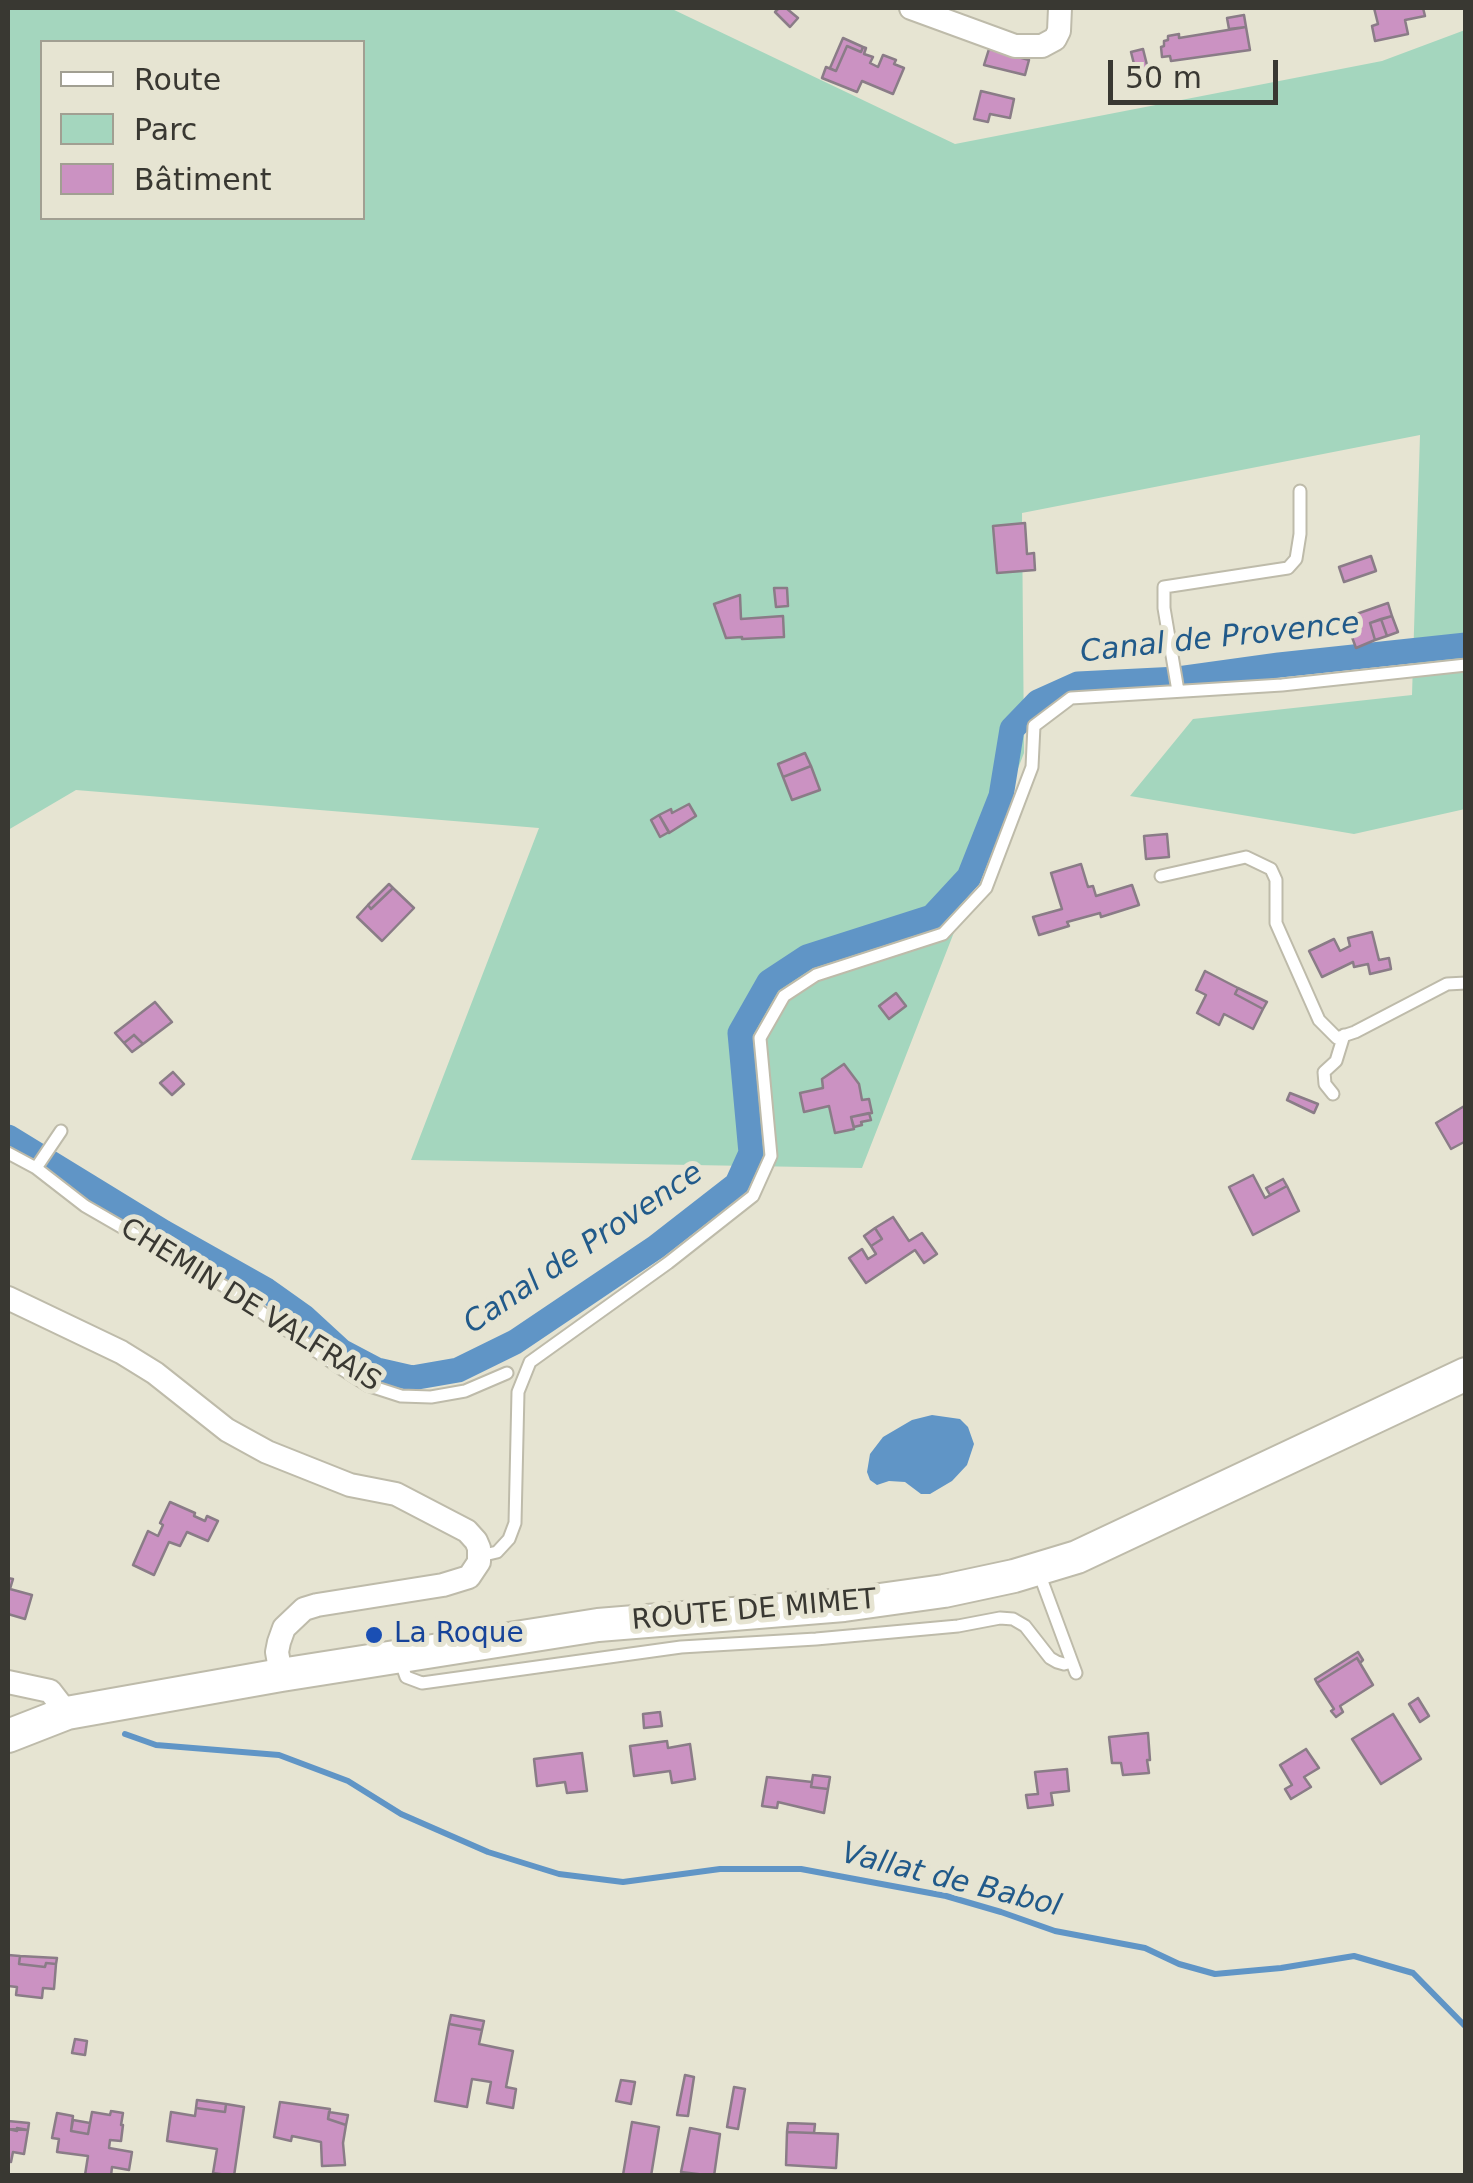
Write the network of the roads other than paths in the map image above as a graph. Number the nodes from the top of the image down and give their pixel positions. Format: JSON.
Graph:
{"nodes":[{"id":1,"x":911,"y":8,"type":"edge"},
{"id":2,"x":1060,"y":8,"type":"edge"},
{"id":3,"x":1300,"y":491,"type":"dead end"},
{"id":4,"x":1466,"y":665,"type":"edge"},
{"id":5,"x":1178,"y":690,"type":"junction"},
{"id":6,"x":1161,"y":876,"type":"dead end"},
{"id":7,"x":1466,"y":983,"type":"edge"},
{"id":8,"x":1344,"y":1035,"type":"junction"},
{"id":9,"x":1333,"y":1094,"type":"dead end"},
{"id":10,"x":61,"y":1130,"type":"dead end"},
{"id":11,"x":8,"y":1153,"type":"edge"},
{"id":12,"x":37,"y":1167,"type":"junction"},
{"id":13,"x":8,"y":1298,"type":"edge"},
{"id":14,"x":507,"y":1373,"type":"dead end"},
{"id":15,"x":1466,"y":1374,"type":"edge"},
{"id":16,"x":480,"y":1556,"type":"junction"},
{"id":17,"x":1037,"y":1569,"type":"junction"},
{"id":18,"x":400,"y":1656,"type":"junction"},
{"id":19,"x":281,"y":1675,"type":"junction"},
{"id":20,"x":8,"y":1682,"type":"edge"},
{"id":21,"x":67,"y":1713,"type":"junction"},
{"id":22,"x":8,"y":1736,"type":"edge"}],
"edges":[{"from":1,"to":2,"type":"street"},
{"from":3,"to":5,"type":"lane"},
{"from":4,"to":5,"type":"lane"},
{"from":5,"to":16,"type":"lane"},
{"from":6,"to":8,"type":"lane"},
{"from":7,"to":8,"type":"lane"},
{"from":8,"to":9,"type":"lane"},
{"from":10,"to":12,"type":"lane"},
{"from":11,"to":12,"type":"lane","name":"CHEMIN DE VALFRAIS"},
{"from":12,"to":14,"type":"lane","name":"CHEMIN DE VALFRAIS"},
{"from":13,"to":16,"type":"street"},
{"from":15,"to":17,"type":"main road","name":"ROUTE DE MIMET"},
{"from":16,"to":19,"type":"street"},
{"from":17,"to":18,"type":"main road","name":"ROUTE DE MIMET"},
{"from":17,"to":18,"type":"lane"},
{"from":18,"to":19,"type":"main road","name":"ROUTE DE MIMET"},
{"from":19,"to":21,"type":"main road","name":"ROUTE DE MIMET"},
{"from":20,"to":21,"type":"street"},
{"from":21,"to":22,"type":"main road","name":"ROUTE DE MIMET"}]}
